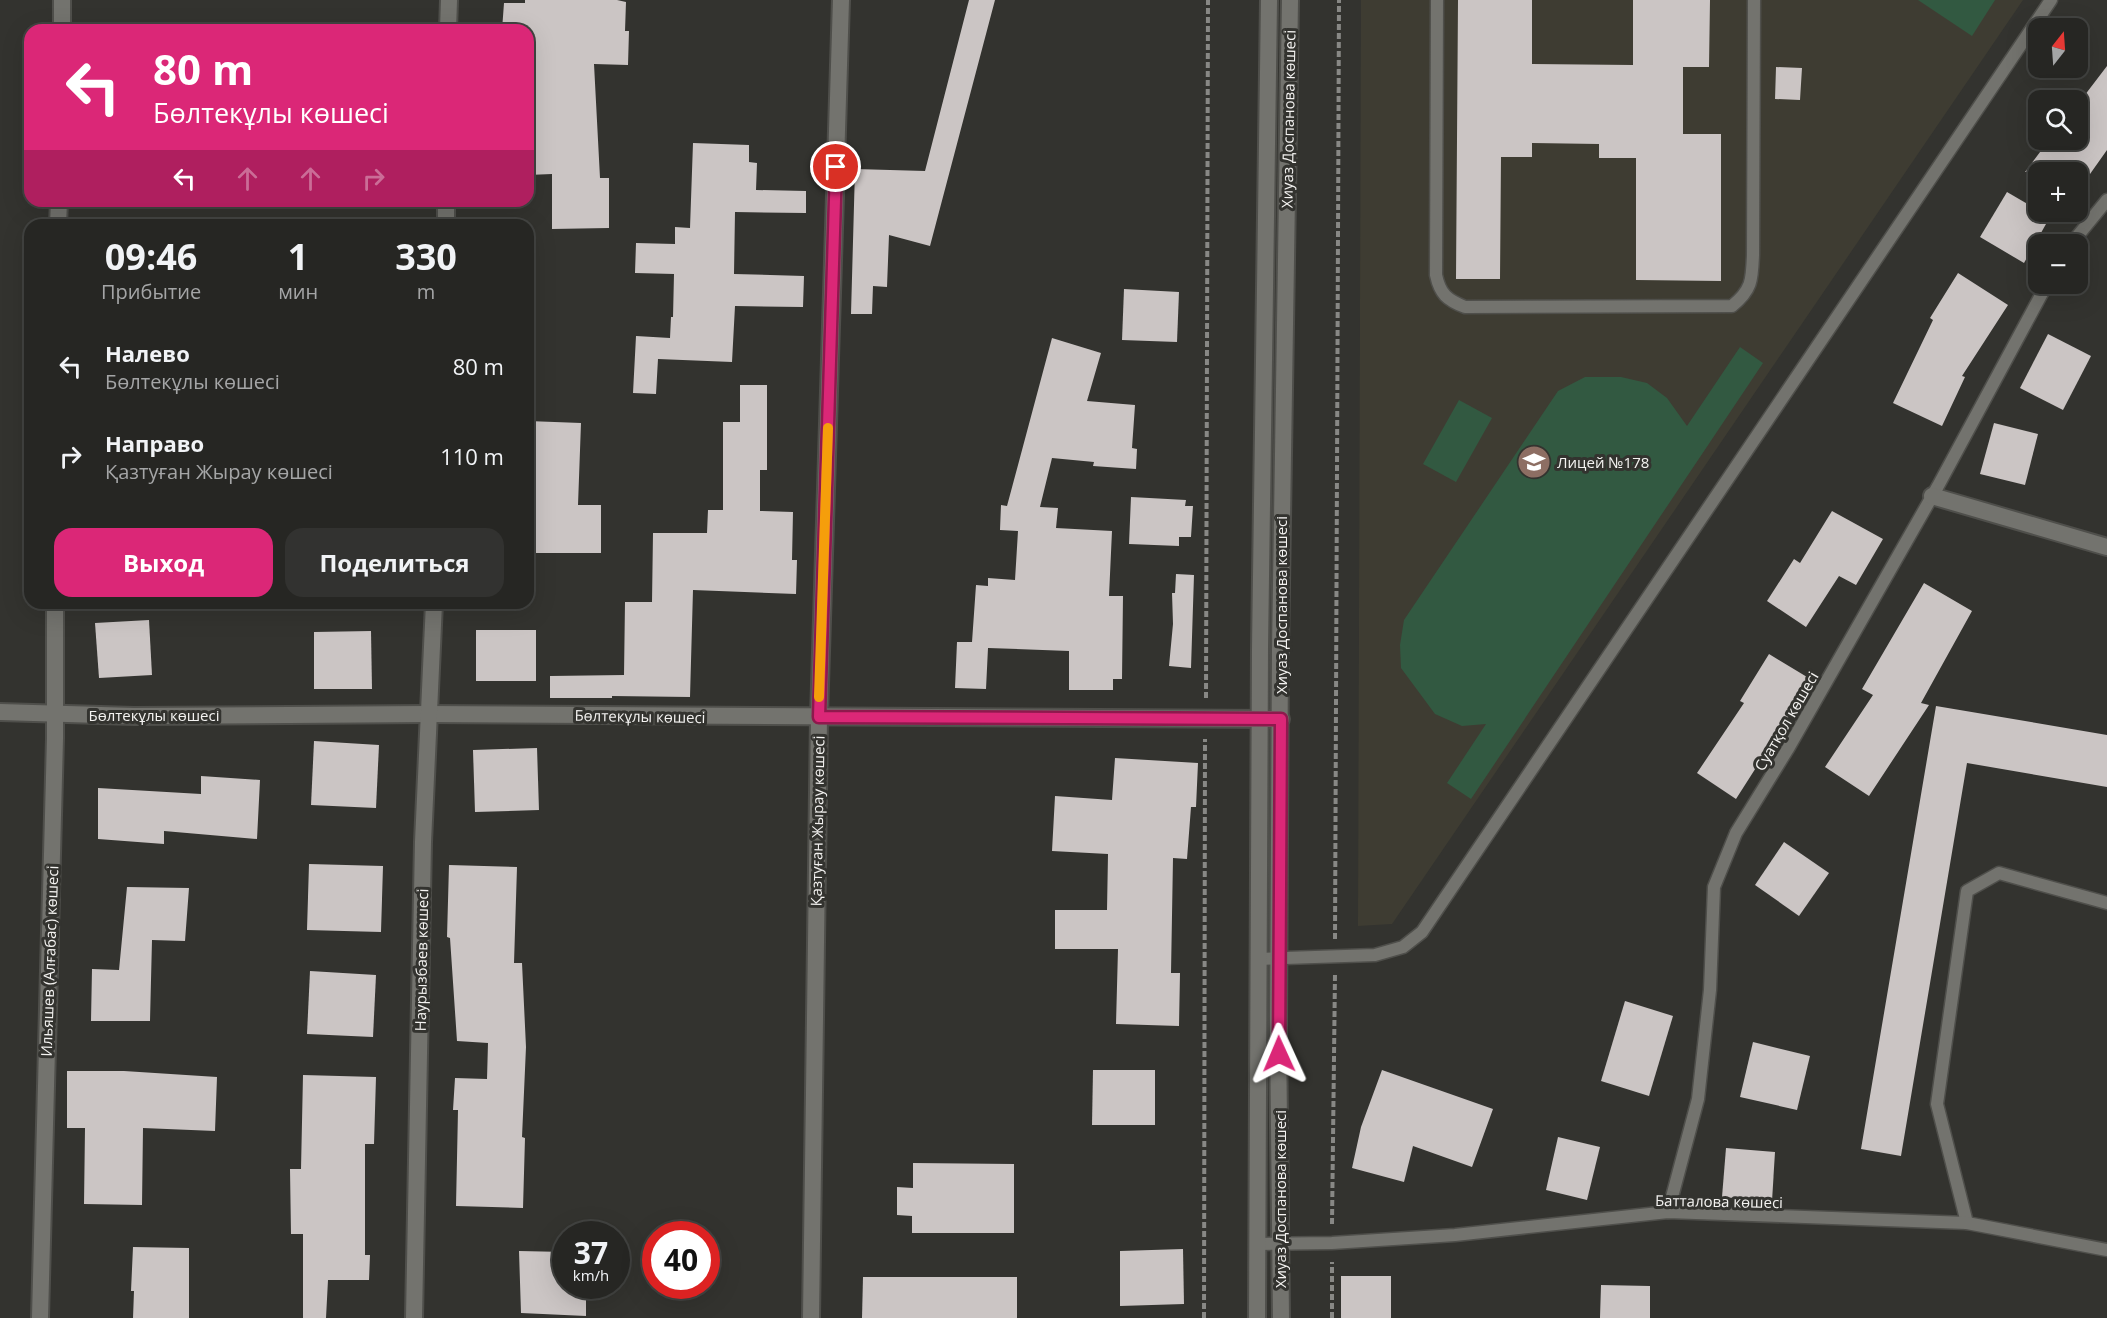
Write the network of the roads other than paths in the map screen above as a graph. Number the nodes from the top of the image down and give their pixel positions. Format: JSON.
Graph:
{"nodes":[{"id":1,"x":63,"y":0,"type":"edge"},
{"id":2,"x":449,"y":0,"type":"edge"},
{"id":3,"x":841,"y":0,"type":"edge"},
{"id":4,"x":1269,"y":0,"type":"edge"},
{"id":5,"x":1290,"y":0,"type":"edge"},
{"id":6,"x":1437,"y":0,"type":"edge"},
{"id":7,"x":1754,"y":0,"type":"edge"},
{"id":8,"x":2051,"y":0,"type":"edge"},
{"id":9,"x":62,"y":24,"type":"edge"},
{"id":10,"x":448,"y":24,"type":"edge"},
{"id":11,"x":2107,"y":200,"type":"edge"},
{"id":12,"x":2079,"y":234,"type":"edge"},
{"id":13,"x":2042,"y":294,"type":"edge"},
{"id":14,"x":1932,"y":496,"type":"junction"},
{"id":15,"x":2107,"y":547,"type":"edge"},
{"id":16,"x":55,"y":609,"type":"edge"},
{"id":17,"x":434,"y":609,"type":"edge"},
{"id":18,"x":0,"y":712,"type":"edge"},
{"id":19,"x":54,"y":714,"type":"junction"},
{"id":20,"x":427,"y":714,"type":"junction"},
{"id":21,"x":819,"y":717,"type":"junction"},
{"id":22,"x":1260,"y":717,"type":"junction"},
{"id":23,"x":1281,"y":719,"type":"junction"},
{"id":24,"x":2107,"y":903,"type":"edge"},
{"id":25,"x":1279,"y":958,"type":"junction"},
{"id":26,"x":1258,"y":960,"type":"junction"},
{"id":27,"x":1668,"y":1212,"type":"junction"},
{"id":28,"x":1967,"y":1223,"type":"junction"},
{"id":29,"x":1282,"y":1243,"type":"junction"},
{"id":30,"x":1258,"y":1244,"type":"junction"},
{"id":31,"x":2107,"y":1250,"type":"edge"},
{"id":32,"x":40,"y":1318,"type":"edge"},
{"id":33,"x":414,"y":1318,"type":"edge"},
{"id":34,"x":811,"y":1318,"type":"edge"},
{"id":35,"x":1257,"y":1318,"type":"edge"},
{"id":36,"x":1281,"y":1318,"type":"edge"}],
"edges":[{"from":1,"to":9,"type":"street"},
{"from":2,"to":10,"type":"street"},
{"from":3,"to":21,"type":"street","name":"Қазтуған Жырау көшесі"},
{"from":4,"to":22,"type":"street","name":"Хиуаз Доспанова көшесі"},
{"from":5,"to":23,"type":"street","name":"Хиуаз Доспанова көшесі"},
{"from":6,"to":7,"type":"lane"},
{"from":8,"to":25,"type":"lane"},
{"from":11,"to":12,"type":"lane"},
{"from":13,"to":14,"type":"lane","name":"Суатқол көшесі"},
{"from":14,"to":15,"type":"street"},
{"from":14,"to":27,"type":"lane","name":"Суатқол көшесі"},
{"from":16,"to":19,"type":"street","name":"Ильяшев (Алғабас) көшесі"},
{"from":17,"to":20,"type":"street","name":"Наурызбаев көшесі"},
{"from":18,"to":19,"type":"street","name":"Бөлтекұлы көшесі"},
{"from":19,"to":20,"type":"street","name":"Бөлтекұлы көшесі"},
{"from":19,"to":32,"type":"street","name":"Ильяшев (Алғабас) көшесі"},
{"from":20,"to":21,"type":"street","name":"Бөлтекұлы көшесі"},
{"from":20,"to":33,"type":"street","name":"Наурызбаев көшесі"},
{"from":21,"to":22,"type":"street","name":"Бөлтекұлы көшесі"},
{"from":21,"to":34,"type":"street","name":"Қазтуған Жырау көшесі"},
{"from":22,"to":23,"type":"street","name":"Бөлтекұлы көшесі"},
{"from":22,"to":26,"type":"street","name":"Хиуаз Доспанова көшесі"},
{"from":23,"to":25,"type":"street","name":"Хиуаз Доспанова көшесі"},
{"from":24,"to":28,"type":"lane"},
{"from":25,"to":26,"type":"lane"},
{"from":25,"to":29,"type":"street","name":"Хиуаз Доспанова көшесі"},
{"from":26,"to":30,"type":"street","name":"Хиуаз Доспанова көшесі"},
{"from":27,"to":28,"type":"lane","name":"Батталова көшесі"},
{"from":27,"to":29,"type":"lane","name":"Батталова көшесі"},
{"from":28,"to":31,"type":"lane","name":"Батталова көшесі"},
{"from":29,"to":30,"type":"lane","name":"Батталова көшесі"},
{"from":29,"to":36,"type":"street","name":"Хиуаз Доспанова көшесі"},
{"from":30,"to":35,"type":"street","name":"Хиуаз Доспанова көшесі"}]}
